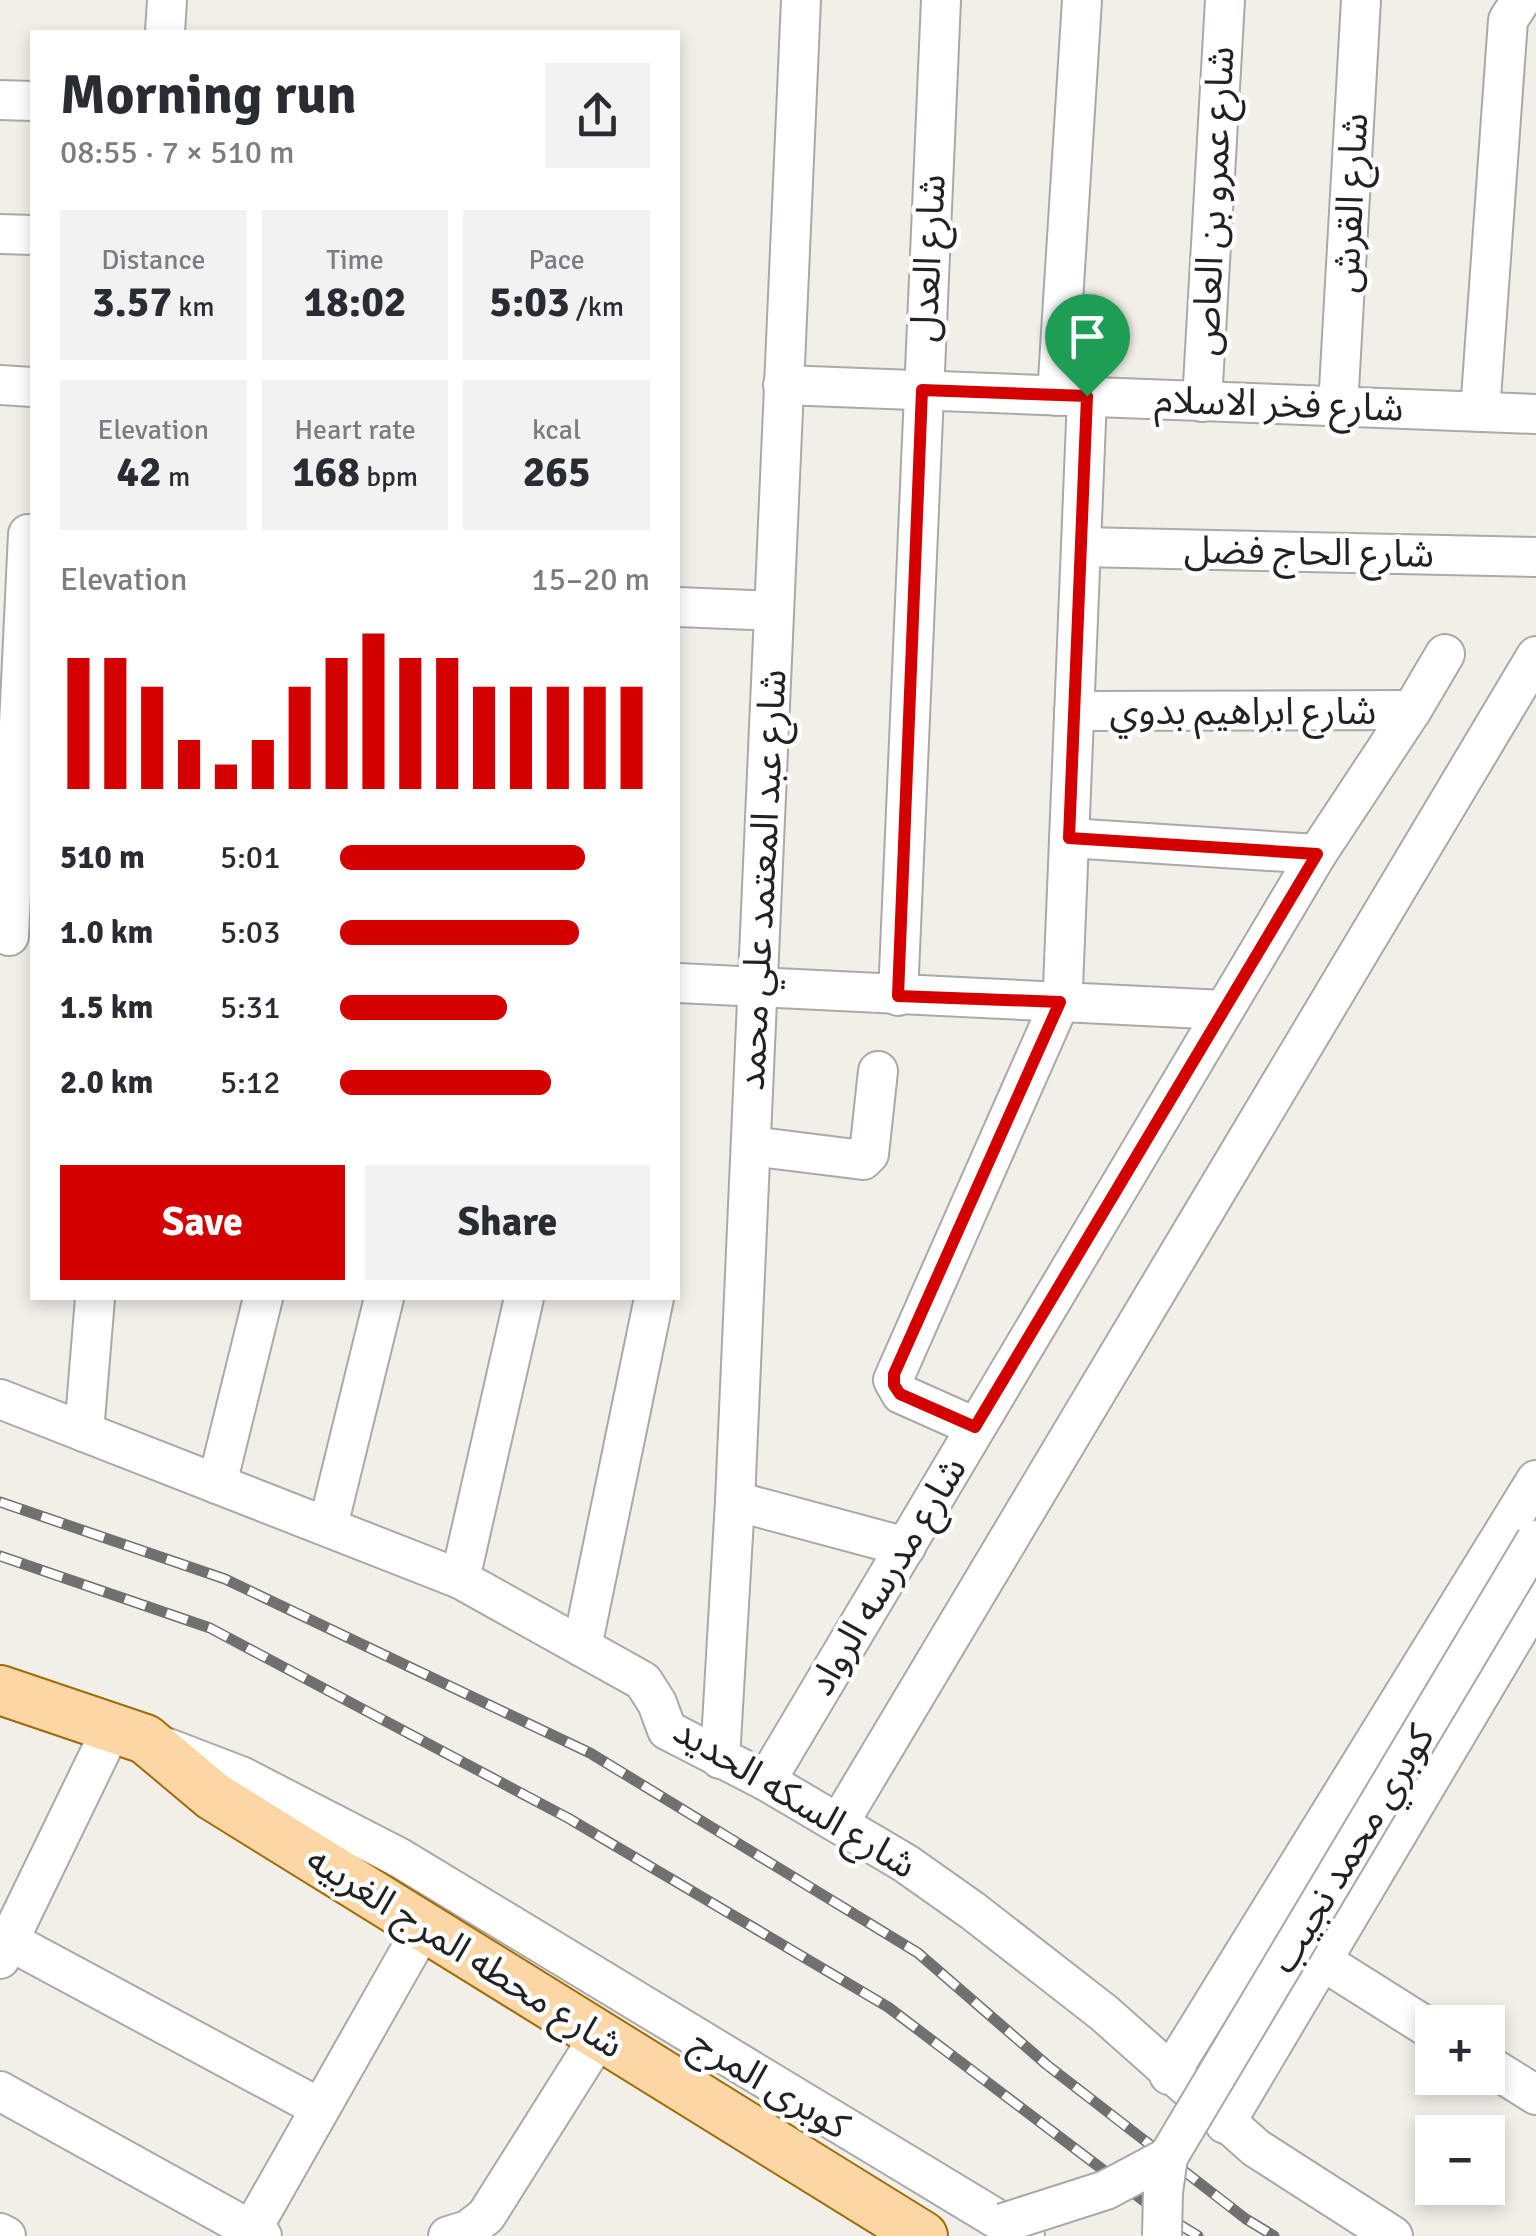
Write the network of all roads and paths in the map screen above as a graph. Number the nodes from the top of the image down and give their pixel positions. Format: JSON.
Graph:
{"nodes":[{"id":1,"x":166,"y":0,"type":"edge"},
{"id":2,"x":801,"y":0,"type":"edge"},
{"id":3,"x":941,"y":0,"type":"edge"},
{"id":4,"x":1082,"y":0,"type":"edge"},
{"id":5,"x":1225,"y":0,"type":"edge"},
{"id":6,"x":1361,"y":0,"type":"edge"},
{"id":7,"x":1521,"y":0,"type":"edge"},
{"id":8,"x":166,"y":30,"type":"edge"},
{"id":9,"x":0,"y":100,"type":"edge"},
{"id":10,"x":30,"y":102,"type":"edge"},
{"id":11,"x":0,"y":234,"type":"edge"},
{"id":12,"x":30,"y":235,"type":"edge"},
{"id":13,"x":0,"y":385,"type":"edge"},
{"id":14,"x":783,"y":385,"type":"junction"},
{"id":15,"x":30,"y":386,"type":"edge"},
{"id":16,"x":922,"y":390,"type":"junction"},
{"id":17,"x":1072,"y":396,"type":"junction"},
{"id":18,"x":1202,"y":402,"type":"junction"},
{"id":19,"x":1338,"y":407,"type":"junction"},
{"id":20,"x":1480,"y":412,"type":"junction"},
{"id":21,"x":1536,"y":414,"type":"edge"},
{"id":22,"x":20,"y":534,"type":"edge"},
{"id":23,"x":1082,"y":547,"type":"junction"},
{"id":24,"x":1536,"y":556,"type":"edge"},
{"id":25,"x":680,"y":607,"type":"edge"},
{"id":26,"x":774,"y":612,"type":"junction"},
{"id":27,"x":1445,"y":654,"type":"dead end"},
{"id":28,"x":1536,"y":656,"type":"edge"},
{"id":29,"x":1412,"y":710,"type":"junction"},
{"id":30,"x":1074,"y":711,"type":"junction"},
{"id":31,"x":17,"y":725,"type":"edge"},
{"id":32,"x":1069,"y":838,"type":"junction"},
{"id":33,"x":1317,"y":854,"type":"junction"},
{"id":34,"x":14,"y":937,"type":"edge"},
{"id":35,"x":680,"y":983,"type":"edge"},
{"id":36,"x":758,"y":989,"type":"junction"},
{"id":37,"x":898,"y":996,"type":"junction"},
{"id":38,"x":1060,"y":1002,"type":"junction"},
{"id":39,"x":1224,"y":1010,"type":"junction"},
{"id":40,"x":878,"y":1071,"type":"dead end"},
{"id":41,"x":750,"y":1146,"type":"junction"},
{"id":42,"x":95,"y":1300,"type":"edge"},
{"id":43,"x":263,"y":1300,"type":"edge"},
{"id":44,"x":384,"y":1300,"type":"edge"},
{"id":45,"x":524,"y":1300,"type":"edge"},
{"id":46,"x":654,"y":1300,"type":"edge"},
{"id":47,"x":0,"y":1399,"type":"edge"},
{"id":48,"x":975,"y":1427,"type":"junction"},
{"id":49,"x":84,"y":1432,"type":"junction"},
{"id":50,"x":1536,"y":1480,"type":"edge"},
{"id":51,"x":218,"y":1484,"type":"junction"},
{"id":52,"x":735,"y":1501,"type":"junction"},
{"id":53,"x":328,"y":1526,"type":"junction"},
{"id":54,"x":1536,"y":1540,"type":"edge"},
{"id":55,"x":906,"y":1547,"type":"junction"},
{"id":56,"x":460,"y":1580,"type":"junction"},
{"id":57,"x":1536,"y":1600,"type":"edge"},
{"id":58,"x":582,"y":1647,"type":"junction"},
{"id":59,"x":0,"y":1690,"type":"edge"},
{"id":60,"x":128,"y":1733,"type":"junction"},
{"id":61,"x":720,"y":1759,"type":"junction"},
{"id":62,"x":766,"y":1780,"type":"junction"},
{"id":63,"x":839,"y":1823,"type":"junction"},
{"id":64,"x":424,"y":1926,"type":"junction"},
{"id":65,"x":3,"y":1945,"type":"edge"},
{"id":66,"x":1321,"y":1960,"type":"junction"},
{"id":67,"x":1415,"y":2019,"type":"edge"},
{"id":68,"x":600,"y":2036,"type":"junction"},
{"id":69,"x":1170,"y":2075,"type":"junction"},
{"id":70,"x":1505,"y":2076,"type":"edge"},
{"id":71,"x":0,"y":2091,"type":"edge"},
{"id":72,"x":1536,"y":2096,"type":"edge"},
{"id":73,"x":320,"y":2108,"type":"junction"},
{"id":74,"x":1224,"y":2124,"type":"junction"},
{"id":75,"x":1168,"y":2157,"type":"junction"},
{"id":76,"x":1014,"y":2229,"type":"edge"},
{"id":77,"x":254,"y":2234,"type":"edge"},
{"id":78,"x":448,"y":2236,"type":"edge"},
{"id":79,"x":923,"y":2236,"type":"edge"},
{"id":80,"x":1162,"y":2236,"type":"edge"},
{"id":81,"x":1393,"y":2236,"type":"edge"}],
"edges":[{"from":1,"to":8,"type":"street"},
{"from":2,"to":14,"type":"street","name":"شارع عبد المعتمد علي محمد"},
{"from":3,"to":16,"type":"street","name":"شارع العدل"},
{"from":4,"to":17,"type":"street"},
{"from":5,"to":18,"type":"street","name":"شارع عمرو بن العاص"},
{"from":6,"to":19,"type":"street","name":"شارع القرش"},
{"from":7,"to":20,"type":"street"},
{"from":9,"to":10,"type":"street"},
{"from":11,"to":12,"type":"street"},
{"from":13,"to":15,"type":"street"},
{"from":14,"to":16,"type":"street","name":"شارع فخر الاسلام"},
{"from":14,"to":26,"type":"street","name":"شارع عبد المعتمد علي محمد"},
{"from":16,"to":17,"type":"street","name":"شارع فخر الاسلام"},
{"from":16,"to":37,"type":"street","name":"شارع العدل"},
{"from":17,"to":18,"type":"street","name":"شارع فخر الاسلام"},
{"from":17,"to":23,"type":"street"},
{"from":18,"to":19,"type":"street","name":"شارع فخر الاسلام"},
{"from":19,"to":20,"type":"street","name":"شارع فخر الاسلام"},
{"from":20,"to":21,"type":"street","name":"شارع فخر الاسلام"},
{"from":22,"to":31,"type":"street"},
{"from":23,"to":24,"type":"street","name":"شارع الحاج فضل"},
{"from":23,"to":30,"type":"street"},
{"from":25,"to":26,"type":"street"},
{"from":26,"to":36,"type":"street","name":"شارع عبد المعتمد علي محمد"},
{"from":27,"to":29,"type":"street","name":"شارع مدرسه الرواد"},
{"from":28,"to":63,"type":"street"},
{"from":29,"to":30,"type":"street","name":"شارع ابراهيم بدوي"},
{"from":29,"to":33,"type":"street","name":"شارع مدرسه الرواد"},
{"from":30,"to":32,"type":"street"},
{"from":31,"to":34,"type":"street"},
{"from":32,"to":33,"type":"street"},
{"from":32,"to":38,"type":"street"},
{"from":33,"to":39,"type":"street","name":"شارع مدرسه الرواد"},
{"from":35,"to":36,"type":"street"},
{"from":36,"to":37,"type":"street"},
{"from":36,"to":41,"type":"street","name":"شارع عبد المعتمد علي محمد"},
{"from":37,"to":38,"type":"street"},
{"from":38,"to":39,"type":"street"},
{"from":38,"to":48,"type":"street"},
{"from":39,"to":48,"type":"street","name":"شارع مدرسه الرواد"},
{"from":40,"to":41,"type":"street"},
{"from":41,"to":52,"type":"street","name":"شارع عبد المعتمد علي محمد"},
{"from":42,"to":49,"type":"street"},
{"from":43,"to":51,"type":"street"},
{"from":44,"to":53,"type":"street"},
{"from":45,"to":56,"type":"street"},
{"from":46,"to":58,"type":"street"},
{"from":47,"to":49,"type":"street","name":"شارع السكه الحديد"},
{"from":48,"to":55,"type":"street","name":"شارع مدرسه الرواد"},
{"from":49,"to":51,"type":"street","name":"شارع السكه الحديد"},
{"from":50,"to":69,"type":"street"},
{"from":51,"to":53,"type":"street","name":"شارع السكه الحديد"},
{"from":52,"to":55,"type":"street"},
{"from":52,"to":61,"type":"street","name":"شارع عبد المعتمد علي محمد"},
{"from":53,"to":56,"type":"street","name":"شارع السكه الحديد"},
{"from":54,"to":75,"type":"street","name":"كوبري محمد نجيب","bridge":true},
{"from":55,"to":62,"type":"street","name":"شارع مدرسه الرواد"},
{"from":56,"to":58,"type":"street","name":"شارع السكه الحديد"},
{"from":57,"to":66,"type":"street"},
{"from":58,"to":61,"type":"street","name":"شارع السكه الحديد"},
{"from":59,"to":60,"type":"main road","name":"شارع محطه المرج الغربيه"},
{"from":60,"to":64,"type":"main road","name":"شارع محطه المرج الغربيه"},
{"from":60,"to":65,"type":"street"},
{"from":60,"to":76,"type":"street","name":"كوبرى المرج"},
{"from":61,"to":62,"type":"street","name":"شارع السكه الحديد"},
{"from":62,"to":63,"type":"street","name":"شارع السكه الحديد"},
{"from":63,"to":69,"type":"street","name":"شارع السكه الحديد"},
{"from":64,"to":68,"type":"main road","name":"شارع محطه المرج الغربيه"},
{"from":64,"to":73,"type":"street"},
{"from":65,"to":73,"type":"street"},
{"from":66,"to":67,"type":"street"},
{"from":66,"to":74,"type":"street"},
{"from":68,"to":78,"type":"street"},
{"from":68,"to":79,"type":"main road","name":"شارع محطه المرج الغربيه"},
{"from":69,"to":74,"type":"street","name":"شارع السكه الحديد"},
{"from":70,"to":72,"type":"street"},
{"from":71,"to":77,"type":"street"},
{"from":73,"to":77,"type":"street"},
{"from":74,"to":81,"type":"street","name":"شارع السكه الحديد"},
{"from":75,"to":76,"type":"street","bridge":true},
{"from":75,"to":80,"type":"street","name":"كوبري محمد نجيب","bridge":true}]}
